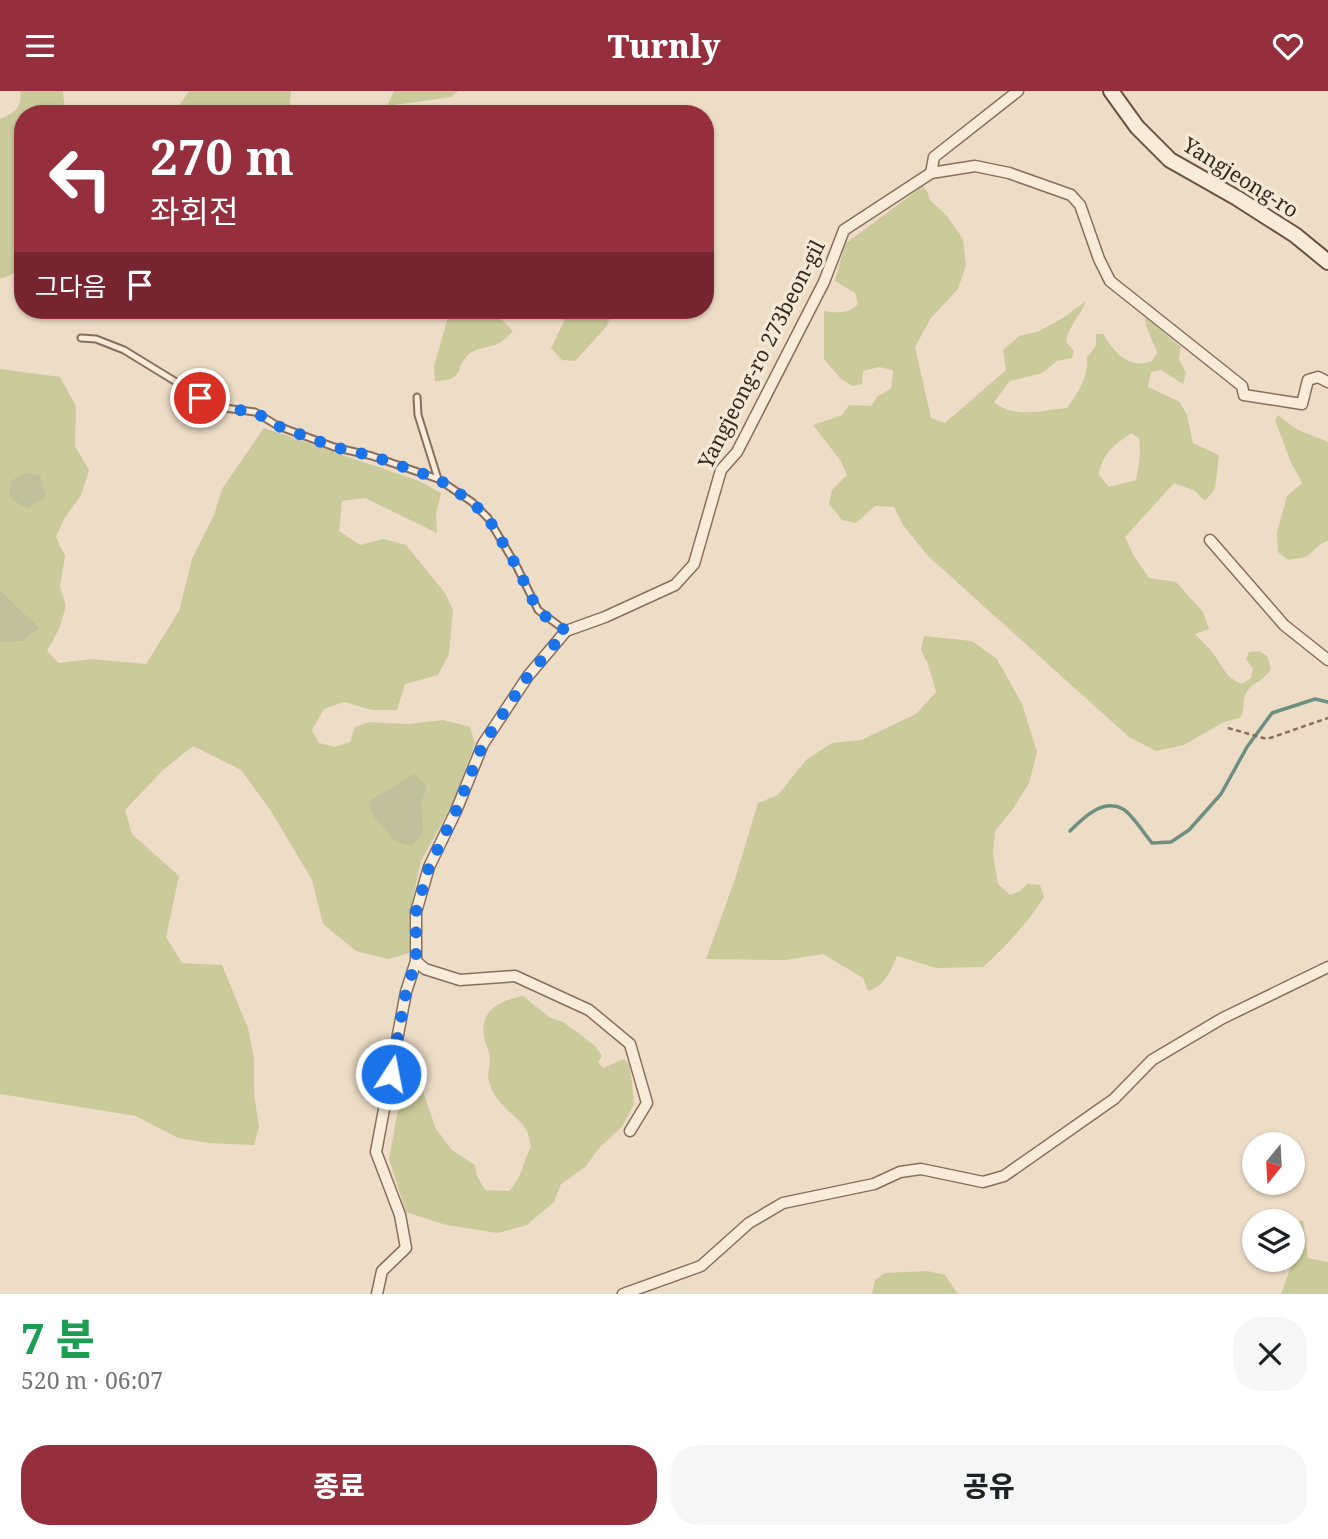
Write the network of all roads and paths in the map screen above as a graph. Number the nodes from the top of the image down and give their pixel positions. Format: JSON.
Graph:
{"nodes":[{"id":1,"x":1018,"y":91,"type":"edge"},
{"id":2,"x":1111,"y":91,"type":"edge"},
{"id":3,"x":931,"y":173,"type":"junction"},
{"id":4,"x":1328,"y":262,"type":"edge"},
{"id":5,"x":81,"y":338,"type":"dead end"},
{"id":6,"x":1328,"y":382,"type":"edge"},
{"id":7,"x":417,"y":397,"type":"dead end"},
{"id":8,"x":438,"y":479,"type":"junction"},
{"id":9,"x":1210,"y":540,"type":"dead end"},
{"id":10,"x":566,"y":631,"type":"junction"},
{"id":11,"x":1328,"y":660,"type":"edge"},
{"id":12,"x":1328,"y":718,"type":"edge"},
{"id":13,"x":1228,"y":728,"type":"dead end"},
{"id":14,"x":416,"y":961,"type":"junction"},
{"id":15,"x":1328,"y":967,"type":"edge"},
{"id":16,"x":630,"y":1131,"type":"dead end"},
{"id":17,"x":377,"y":1294,"type":"edge"},
{"id":18,"x":623,"y":1294,"type":"edge"}],
"edges":[{"from":1,"to":3,"type":"street","name":"Yangjeong-ro 273beon-gil"},
{"from":2,"to":4,"type":"main road","name":"Yangjeong-ro"},
{"from":3,"to":6,"type":"street"},
{"from":3,"to":10,"type":"street","name":"Yangjeong-ro 273beon-gil"},
{"from":5,"to":8,"type":"lane"},
{"from":7,"to":8,"type":"lane"},
{"from":8,"to":10,"type":"lane"},
{"from":9,"to":11,"type":"street"},
{"from":10,"to":14,"type":"street"},
{"from":12,"to":13,"type":"path"},
{"from":14,"to":16,"type":"street"},
{"from":14,"to":17,"type":"street"},
{"from":15,"to":18,"type":"street"}]}
